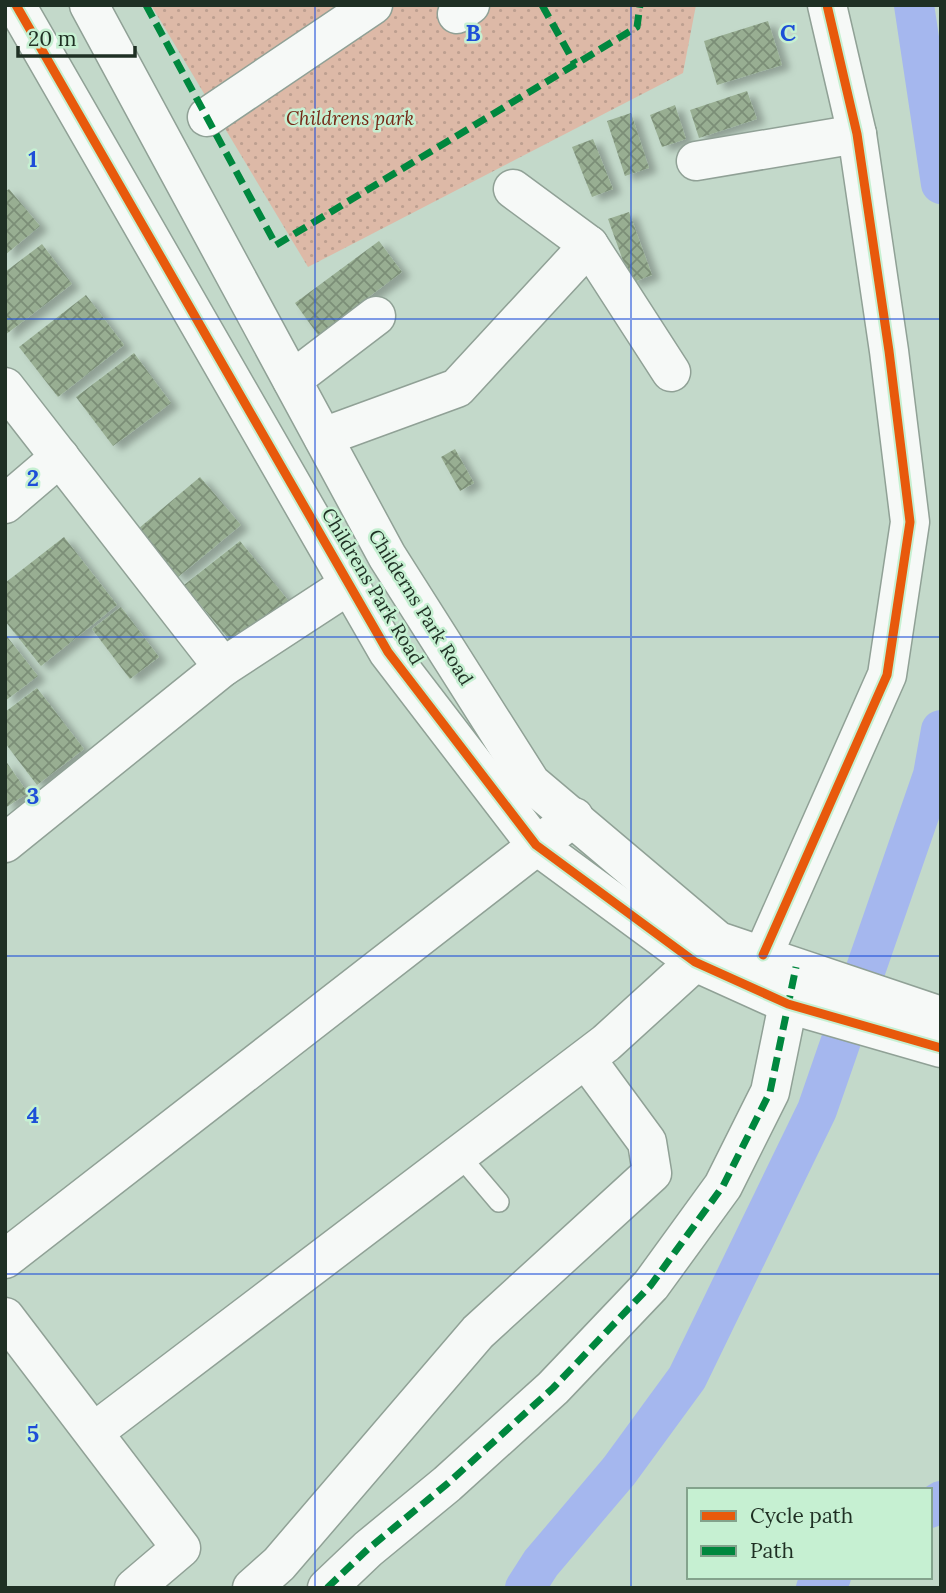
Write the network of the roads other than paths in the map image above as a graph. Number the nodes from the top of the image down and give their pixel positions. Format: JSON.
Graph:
{"nodes":[{"id":1,"x":16,"y":5,"type":"edge"},
{"id":2,"x":89,"y":5,"type":"edge"},
{"id":3,"x":373,"y":5,"type":"edge"},
{"id":4,"x":827,"y":5,"type":"edge"},
{"id":5,"x":206,"y":117,"type":"dead end"},
{"id":6,"x":857,"y":134,"type":"junction"},
{"id":7,"x":696,"y":161,"type":"dead end"},
{"id":8,"x":513,"y":190,"type":"dead end"},
{"id":9,"x":589,"y":245,"type":"junction"},
{"id":10,"x":376,"y":316,"type":"dead end"},
{"id":11,"x":671,"y":373,"type":"dead end"},
{"id":12,"x":292,"y":380,"type":"junction"},
{"id":13,"x":5,"y":387,"type":"edge"},
{"id":14,"x":323,"y":437,"type":"junction"},
{"id":15,"x":60,"y":457,"type":"junction"},
{"id":16,"x":5,"y":504,"type":"edge"},
{"id":17,"x":350,"y":584,"type":"junction"},
{"id":18,"x":223,"y":667,"type":"junction"},
{"id":19,"x":574,"y":817,"type":"junction"},
{"id":20,"x":5,"y":843,"type":"edge"},
{"id":21,"x":537,"y":845,"type":"junction"},
{"id":22,"x":706,"y":951,"type":"junction"},
{"id":23,"x":790,"y":965,"type":"junction"},
{"id":24,"x":799,"y":1007,"type":"junction"},
{"id":25,"x":938,"y":1037,"type":"edge"},
{"id":26,"x":586,"y":1059,"type":"junction"},
{"id":27,"x":459,"y":1155,"type":"junction"},
{"id":28,"x":499,"y":1202,"type":"dead end"},
{"id":29,"x":5,"y":1259,"type":"edge"},
{"id":30,"x":5,"y":1317,"type":"edge"},
{"id":31,"x":93,"y":1432,"type":"junction"},
{"id":32,"x":134,"y":1588,"type":"edge"},
{"id":33,"x":252,"y":1588,"type":"edge"},
{"id":34,"x":327,"y":1588,"type":"edge"}],
"edges":[{"from":1,"to":17,"type":"street","name":"Childrens Park Road"},
{"from":2,"to":12,"type":"street","name":"Childerns Park Road"},
{"from":3,"to":5,"type":"street"},
{"from":4,"to":6,"type":"street"},
{"from":6,"to":7,"type":"street"},
{"from":6,"to":23,"type":"street"},
{"from":8,"to":9,"type":"street"},
{"from":9,"to":11,"type":"street"},
{"from":9,"to":14,"type":"street"},
{"from":10,"to":12,"type":"street"},
{"from":12,"to":14,"type":"street","name":"Childerns Park Road"},
{"from":13,"to":15,"type":"street"},
{"from":14,"to":19,"type":"street","name":"Childerns Park Road"},
{"from":15,"to":16,"type":"street"},
{"from":15,"to":18,"type":"street"},
{"from":17,"to":18,"type":"street"},
{"from":17,"to":21,"type":"street","name":"Childrens Park Road"},
{"from":18,"to":20,"type":"street"},
{"from":19,"to":21,"type":"street"},
{"from":19,"to":22,"type":"street","name":"Childerns Park Road"},
{"from":21,"to":22,"type":"street","name":"Childrens Park Road"},
{"from":21,"to":29,"type":"street"},
{"from":22,"to":23,"type":"street","name":"Childerns Park Road"},
{"from":22,"to":24,"type":"street","name":"Childrens Park Road"},
{"from":22,"to":26,"type":"street"},
{"from":23,"to":24,"type":"street"},
{"from":23,"to":25,"type":"street","name":"Childerns Park Road"},
{"from":24,"to":25,"type":"street","name":"Childrens Park Road"},
{"from":24,"to":34,"type":"street"},
{"from":26,"to":27,"type":"street"},
{"from":26,"to":33,"type":"street"},
{"from":27,"to":28,"type":"lane"},
{"from":27,"to":31,"type":"street"},
{"from":30,"to":31,"type":"street"},
{"from":31,"to":32,"type":"street"}]}
